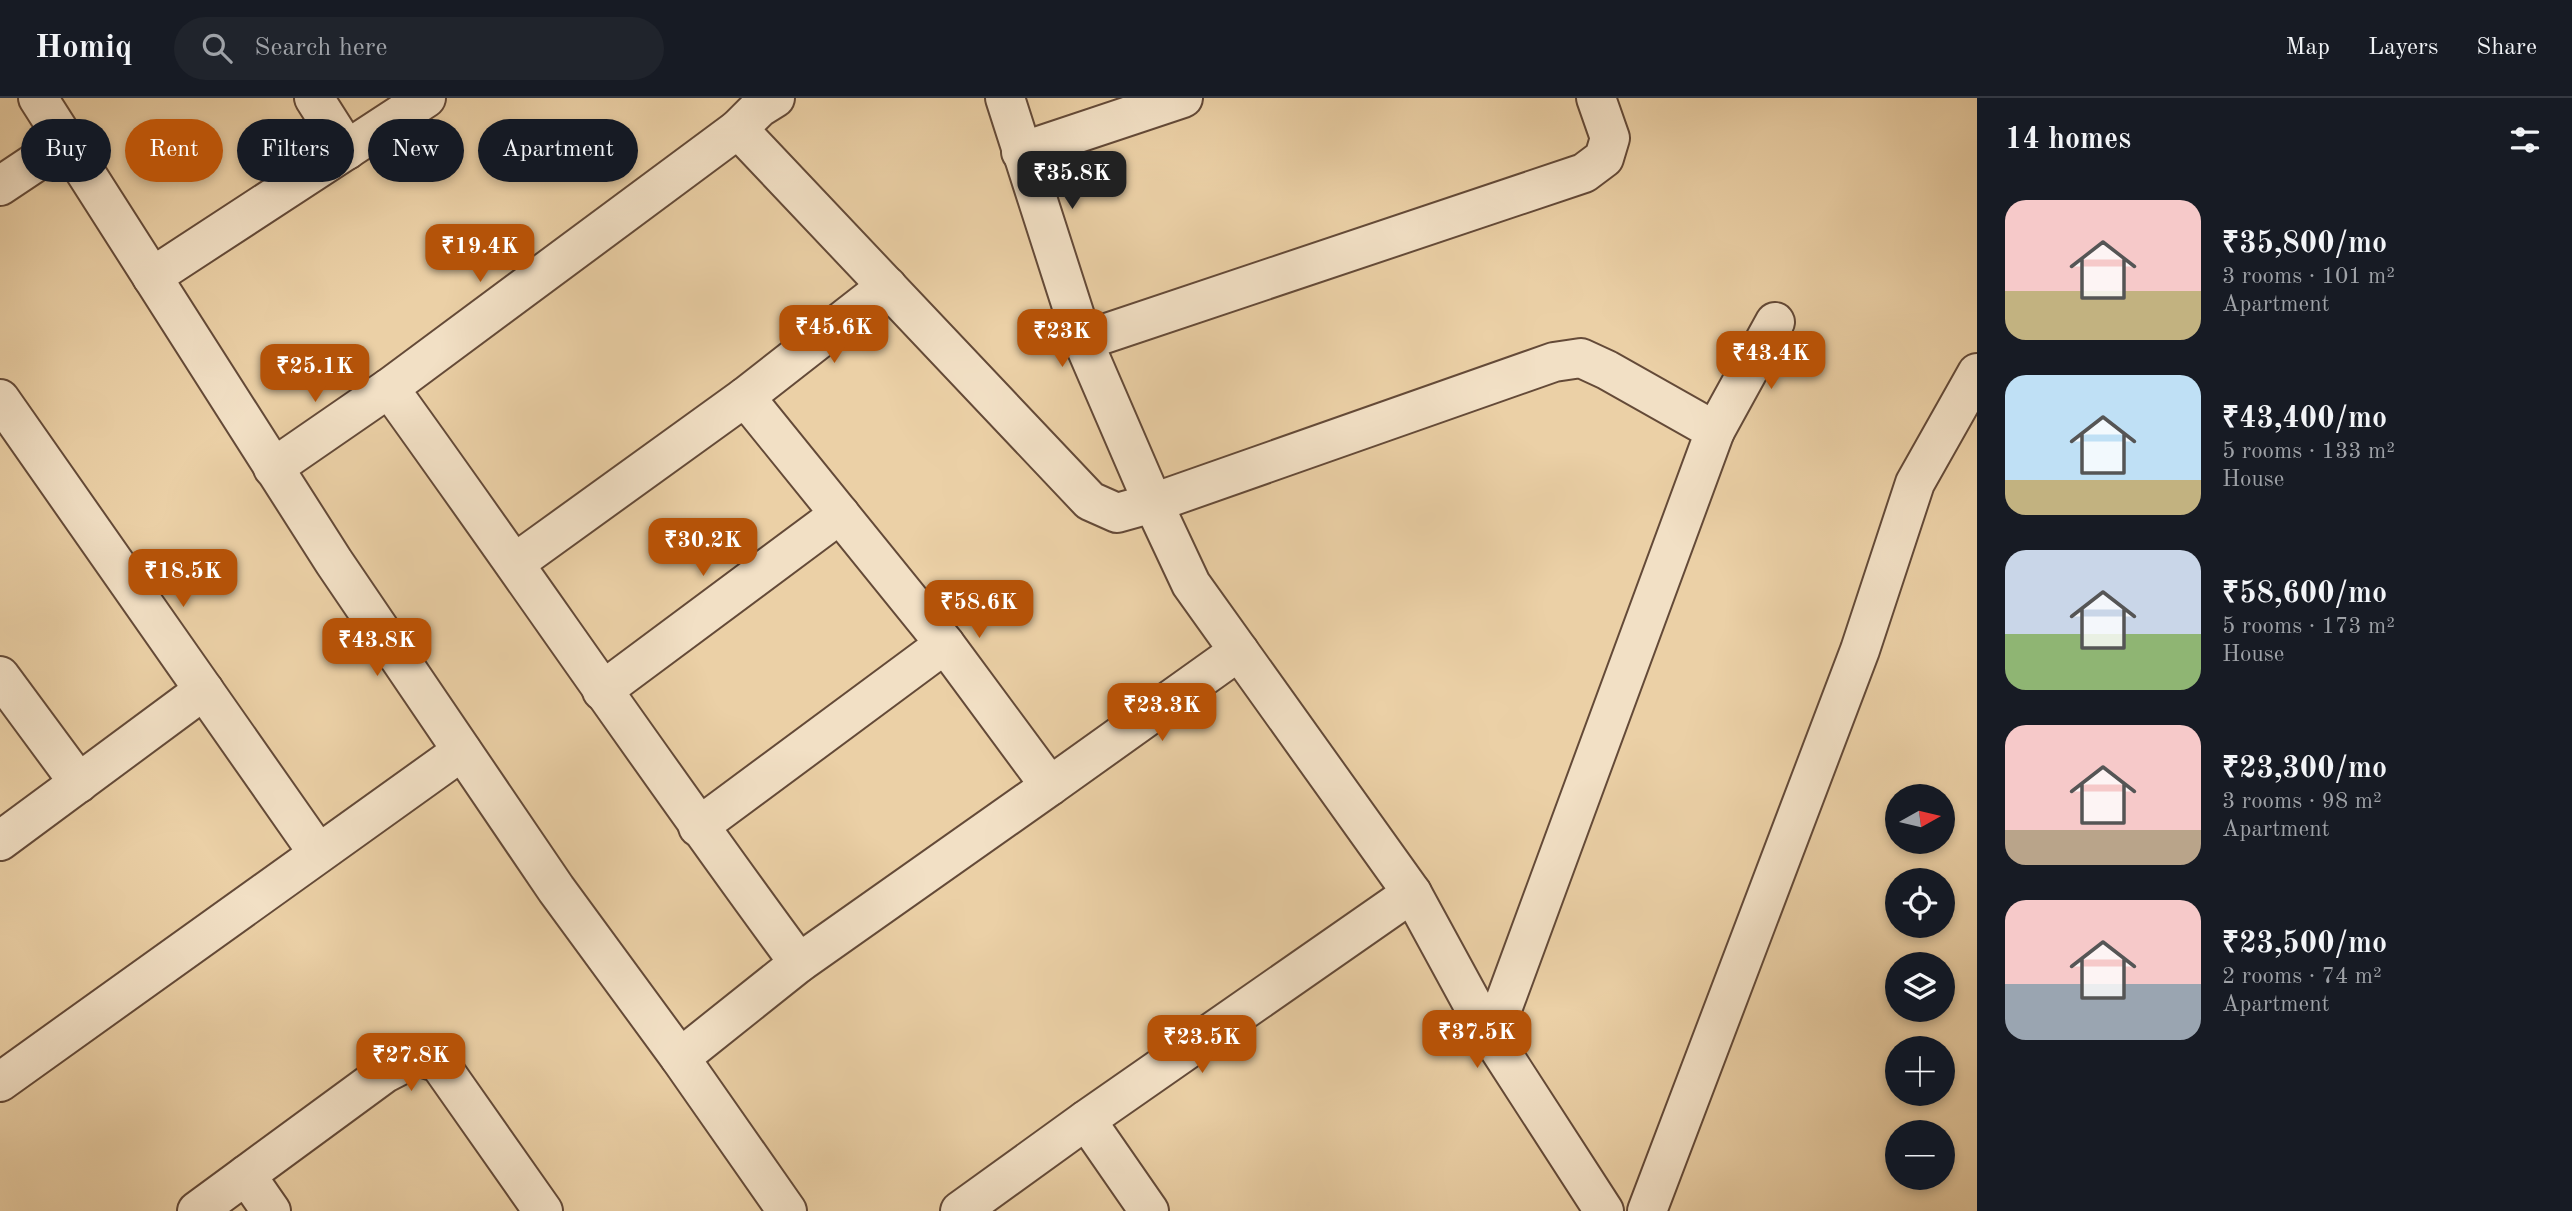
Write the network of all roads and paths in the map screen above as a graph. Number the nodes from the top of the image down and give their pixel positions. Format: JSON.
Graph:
{"nodes":[{"id":1,"x":38,"y":98,"type":"edge"},
{"id":2,"x":314,"y":98,"type":"edge"},
{"id":3,"x":426,"y":98,"type":"edge"},
{"id":4,"x":775,"y":98,"type":"edge"},
{"id":5,"x":1006,"y":98,"type":"edge"},
{"id":6,"x":1183,"y":98,"type":"edge"},
{"id":7,"x":1595,"y":98,"type":"edge"},
{"id":8,"x":51,"y":119,"type":"edge"},
{"id":9,"x":327,"y":119,"type":"edge"},
{"id":10,"x":737,"y":129,"type":"junction"},
{"id":11,"x":354,"y":145,"type":"edge"},
{"id":12,"x":1021,"y":152,"type":"junction"},
{"id":13,"x":21,"y":172,"type":"edge"},
{"id":14,"x":91,"y":182,"type":"edge"},
{"id":15,"x":298,"y":182,"type":"edge"},
{"id":16,"x":0,"y":186,"type":"edge"},
{"id":17,"x":152,"y":277,"type":"junction"},
{"id":18,"x":887,"y":286,"type":"junction"},
{"id":19,"x":1775,"y":322,"type":"dead end"},
{"id":20,"x":1083,"y":341,"type":"junction"},
{"id":21,"x":1977,"y":373,"type":"edge"},
{"id":22,"x":389,"y":388,"type":"junction"},
{"id":23,"x":746,"y":397,"type":"junction"},
{"id":24,"x":5,"y":416,"type":"edge"},
{"id":25,"x":1715,"y":430,"type":"junction"},
{"id":26,"x":274,"y":468,"type":"junction"},
{"id":27,"x":1153,"y":503,"type":"junction"},
{"id":28,"x":840,"y":514,"type":"junction"},
{"id":29,"x":515,"y":563,"type":"junction"},
{"id":30,"x":945,"y":645,"type":"junction"},
{"id":31,"x":1239,"y":651,"type":"junction"},
{"id":32,"x":0,"y":676,"type":"edge"},
{"id":33,"x":204,"y":690,"type":"junction"},
{"id":34,"x":602,"y":691,"type":"junction"},
{"id":35,"x":462,"y":751,"type":"junction"},
{"id":36,"x":79,"y":783,"type":"junction"},
{"id":37,"x":1050,"y":786,"type":"junction"},
{"id":38,"x":698,"y":827,"type":"junction"},
{"id":39,"x":0,"y":841,"type":"edge"},
{"id":40,"x":318,"y":853,"type":"junction"},
{"id":41,"x":1412,"y":893,"type":"junction"},
{"id":42,"x":799,"y":963,"type":"junction"},
{"id":43,"x":1485,"y":1027,"type":"junction"},
{"id":44,"x":680,"y":1058,"type":"junction"},
{"id":45,"x":0,"y":1082,"type":"edge"},
{"id":46,"x":1086,"y":1120,"type":"junction"},
{"id":47,"x":246,"y":1175,"type":"junction"},
{"id":48,"x":197,"y":1211,"type":"edge"},
{"id":49,"x":271,"y":1211,"type":"edge"},
{"id":50,"x":543,"y":1211,"type":"edge"},
{"id":51,"x":787,"y":1211,"type":"edge"},
{"id":52,"x":960,"y":1211,"type":"edge"},
{"id":53,"x":1149,"y":1211,"type":"edge"},
{"id":54,"x":1604,"y":1211,"type":"edge"},
{"id":55,"x":1647,"y":1211,"type":"edge"}],
"edges":[{"from":1,"to":8,"type":"street"},
{"from":2,"to":9,"type":"street"},
{"from":3,"to":11,"type":"street"},
{"from":4,"to":10,"type":"street"},
{"from":5,"to":12,"type":"street"},
{"from":6,"to":12,"type":"street"},
{"from":7,"to":20,"type":"street"},
{"from":10,"to":18,"type":"street"},
{"from":10,"to":22,"type":"street"},
{"from":12,"to":20,"type":"street"},
{"from":13,"to":16,"type":"street"},
{"from":14,"to":17,"type":"street"},
{"from":15,"to":17,"type":"street"},
{"from":17,"to":26,"type":"street"},
{"from":18,"to":23,"type":"street"},
{"from":18,"to":27,"type":"street"},
{"from":19,"to":25,"type":"street"},
{"from":20,"to":27,"type":"street"},
{"from":21,"to":55,"type":"street"},
{"from":22,"to":26,"type":"street"},
{"from":22,"to":29,"type":"street"},
{"from":23,"to":28,"type":"street"},
{"from":23,"to":29,"type":"street"},
{"from":24,"to":33,"type":"street"},
{"from":25,"to":27,"type":"street"},
{"from":25,"to":43,"type":"street"},
{"from":26,"to":35,"type":"street"},
{"from":27,"to":31,"type":"street"},
{"from":28,"to":30,"type":"street"},
{"from":28,"to":34,"type":"street"},
{"from":29,"to":34,"type":"street"},
{"from":30,"to":37,"type":"street"},
{"from":30,"to":38,"type":"street"},
{"from":31,"to":37,"type":"street"},
{"from":31,"to":41,"type":"street"},
{"from":32,"to":36,"type":"street"},
{"from":33,"to":36,"type":"street"},
{"from":33,"to":40,"type":"street"},
{"from":34,"to":38,"type":"street"},
{"from":35,"to":40,"type":"street"},
{"from":35,"to":44,"type":"street"},
{"from":36,"to":39,"type":"street"},
{"from":37,"to":42,"type":"street"},
{"from":38,"to":42,"type":"street"},
{"from":40,"to":45,"type":"street"},
{"from":41,"to":43,"type":"street"},
{"from":41,"to":46,"type":"street"},
{"from":42,"to":44,"type":"street"},
{"from":43,"to":54,"type":"street"},
{"from":44,"to":51,"type":"street"},
{"from":46,"to":52,"type":"street"},
{"from":46,"to":53,"type":"street"},
{"from":47,"to":48,"type":"street"},
{"from":47,"to":49,"type":"street"},
{"from":47,"to":50,"type":"street"}]}
